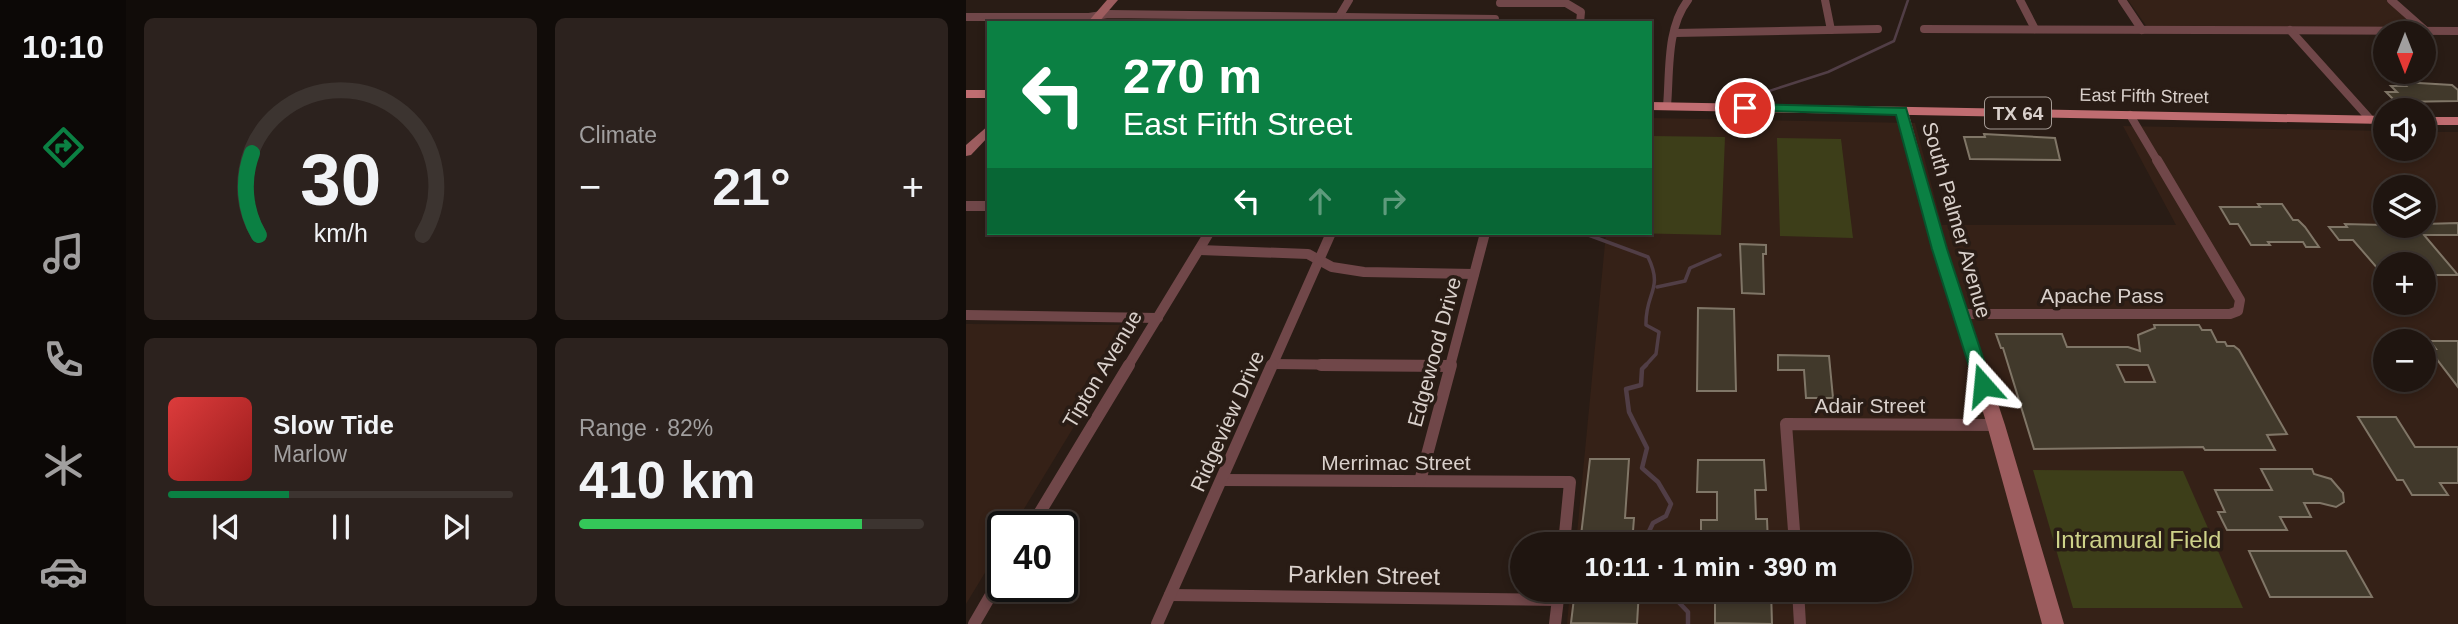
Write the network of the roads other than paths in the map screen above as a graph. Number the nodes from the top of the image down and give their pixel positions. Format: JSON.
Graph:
{"nodes":[{"id":1,"x":1113,"y":0,"type":"edge"},
{"id":2,"x":1349,"y":0,"type":"edge"},
{"id":3,"x":1688,"y":0,"type":"edge"},
{"id":4,"x":1825,"y":0,"type":"edge"},
{"id":5,"x":2020,"y":0,"type":"edge"},
{"id":6,"x":2122,"y":0,"type":"edge"},
{"id":7,"x":2391,"y":0,"type":"edge"},
{"id":8,"x":1500,"y":2,"type":"edge"},
{"id":9,"x":966,"y":17,"type":"edge"},
{"id":10,"x":1095,"y":19,"type":"edge"},
{"id":11,"x":1337,"y":20,"type":"edge"},
{"id":12,"x":1494,"y":21,"type":"edge"},
{"id":13,"x":1580,"y":21,"type":"edge"},
{"id":14,"x":2415,"y":21,"type":"edge"},
{"id":15,"x":1878,"y":29,"type":"dead end"},
{"id":16,"x":1924,"y":29,"type":"dead end"},
{"id":17,"x":2035,"y":29,"type":"junction"},
{"id":18,"x":1831,"y":30,"type":"junction"},
{"id":19,"x":2142,"y":30,"type":"junction"},
{"id":20,"x":2290,"y":30,"type":"junction"},
{"id":21,"x":2373,"y":31,"type":"edge"},
{"id":22,"x":2436,"y":31,"type":"edge"},
{"id":23,"x":2458,"y":32,"type":"edge"},
{"id":24,"x":1675,"y":33,"type":"junction"},
{"id":25,"x":966,"y":94,"type":"edge"},
{"id":26,"x":987,"y":94,"type":"edge"},
{"id":27,"x":1652,"y":106,"type":"edge"},
{"id":28,"x":1667,"y":106,"type":"junction"},
{"id":29,"x":1902,"y":111,"type":"junction"},
{"id":30,"x":2130,"y":115,"type":"junction"},
{"id":31,"x":2370,"y":119,"type":"junction"},
{"id":32,"x":2373,"y":119,"type":"edge"},
{"id":33,"x":2436,"y":121,"type":"edge"},
{"id":34,"x":2458,"y":121,"type":"edge"},
{"id":35,"x":987,"y":131,"type":"edge"},
{"id":36,"x":966,"y":152,"type":"edge"},
{"id":37,"x":966,"y":206,"type":"edge"},
{"id":38,"x":987,"y":206,"type":"edge"},
{"id":39,"x":1208,"y":235,"type":"edge"},
{"id":40,"x":1330,"y":235,"type":"edge"},
{"id":41,"x":1484,"y":235,"type":"edge"},
{"id":42,"x":1200,"y":250,"type":"junction"},
{"id":43,"x":1318,"y":261,"type":"junction"},
{"id":44,"x":1474,"y":274,"type":"junction"},
{"id":45,"x":1960,"y":314,"type":"junction"},
{"id":46,"x":966,"y":315,"type":"edge"},
{"id":47,"x":1158,"y":318,"type":"junction"},
{"id":48,"x":1272,"y":364,"type":"junction"},
{"id":49,"x":1450,"y":366,"type":"junction"},
{"id":50,"x":1996,"y":425,"type":"junction"},
{"id":51,"x":1223,"y":480,"type":"junction"},
{"id":52,"x":1420,"y":481,"type":"junction"},
{"id":53,"x":1041,"y":511,"type":"edge"},
{"id":54,"x":1565,"y":532,"type":"edge"},
{"id":55,"x":1794,"y":532,"type":"edge"},
{"id":56,"x":1510,"y":595,"type":"edge"},
{"id":57,"x":1170,"y":596,"type":"junction"},
{"id":58,"x":987,"y":602,"type":"edge"},
{"id":59,"x":1558,"y":602,"type":"edge"},
{"id":60,"x":1799,"y":602,"type":"edge"},
{"id":61,"x":974,"y":624,"type":"edge"},
{"id":62,"x":1157,"y":624,"type":"edge"},
{"id":63,"x":1555,"y":624,"type":"edge"},
{"id":64,"x":1800,"y":624,"type":"edge"},
{"id":65,"x":2053,"y":624,"type":"edge"}],
"edges":[{"from":1,"to":10,"type":"street"},
{"from":2,"to":11,"type":"street"},
{"from":3,"to":24,"type":"street"},
{"from":4,"to":18,"type":"street"},
{"from":5,"to":17,"type":"street"},
{"from":6,"to":19,"type":"street"},
{"from":7,"to":14,"type":"street"},
{"from":8,"to":12,"type":"street"},
{"from":8,"to":13,"type":"street"},
{"from":9,"to":10,"type":"street"},
{"from":10,"to":11,"type":"street"},
{"from":11,"to":12,"type":"street"},
{"from":15,"to":18,"type":"street"},
{"from":16,"to":17,"type":"street"},
{"from":17,"to":19,"type":"street"},
{"from":18,"to":24,"type":"street"},
{"from":19,"to":20,"type":"street"},
{"from":20,"to":21,"type":"street"},
{"from":20,"to":31,"type":"street"},
{"from":22,"to":23,"type":"street"},
{"from":24,"to":28,"type":"street"},
{"from":25,"to":26,"type":"main road"},
{"from":27,"to":28,"type":"main road","name":"East Fifth Street","number":"TX 64"},
{"from":28,"to":29,"type":"main road","name":"East Fifth Street","number":"TX 64"},
{"from":29,"to":30,"type":"main road","name":"East Fifth Street","number":"TX 64"},
{"from":29,"to":45,"type":"street","name":"South Palmer Avenue"},
{"from":30,"to":31,"type":"main road","name":"East Fifth Street","number":"TX 64"},
{"from":30,"to":45,"type":"street","name":"Apache Pass"},
{"from":31,"to":32,"type":"main road","name":"East Fifth Street","number":"TX 64"},
{"from":33,"to":34,"type":"main road"},
{"from":35,"to":36,"type":"street"},
{"from":37,"to":38,"type":"street"},
{"from":39,"to":42,"type":"street","name":"Tipton Avenue"},
{"from":40,"to":43,"type":"street","name":"Ridgeview Drive"},
{"from":41,"to":44,"type":"street","name":"Edgewood Drive"},
{"from":42,"to":43,"type":"street"},
{"from":42,"to":47,"type":"street","name":"Tipton Avenue"},
{"from":43,"to":44,"type":"street"},
{"from":43,"to":48,"type":"street","name":"Ridgeview Drive"},
{"from":44,"to":49,"type":"street","name":"Edgewood Drive"},
{"from":45,"to":50,"type":"street","name":"South Palmer Avenue"},
{"from":46,"to":47,"type":"street"},
{"from":47,"to":53,"type":"street","name":"Tipton Avenue"},
{"from":48,"to":49,"type":"street"},
{"from":48,"to":51,"type":"street","name":"Ridgeview Drive"},
{"from":49,"to":52,"type":"street","name":"Edgewood Drive"},
{"from":50,"to":55,"type":"street","name":"Adair Street"},
{"from":50,"to":65,"type":"street","name":"South Palmer Avenue"},
{"from":51,"to":52,"type":"street","name":"Merrimac Street"},
{"from":51,"to":57,"type":"street","name":"Ridgeview Drive"},
{"from":52,"to":54,"type":"street","name":"Merrimac Street"},
{"from":56,"to":57,"type":"street","name":"Parklen Street"},
{"from":57,"to":62,"type":"street","name":"Ridgeview Drive"},
{"from":58,"to":61,"type":"street"},
{"from":59,"to":63,"type":"street"},
{"from":60,"to":64,"type":"street"}]}
